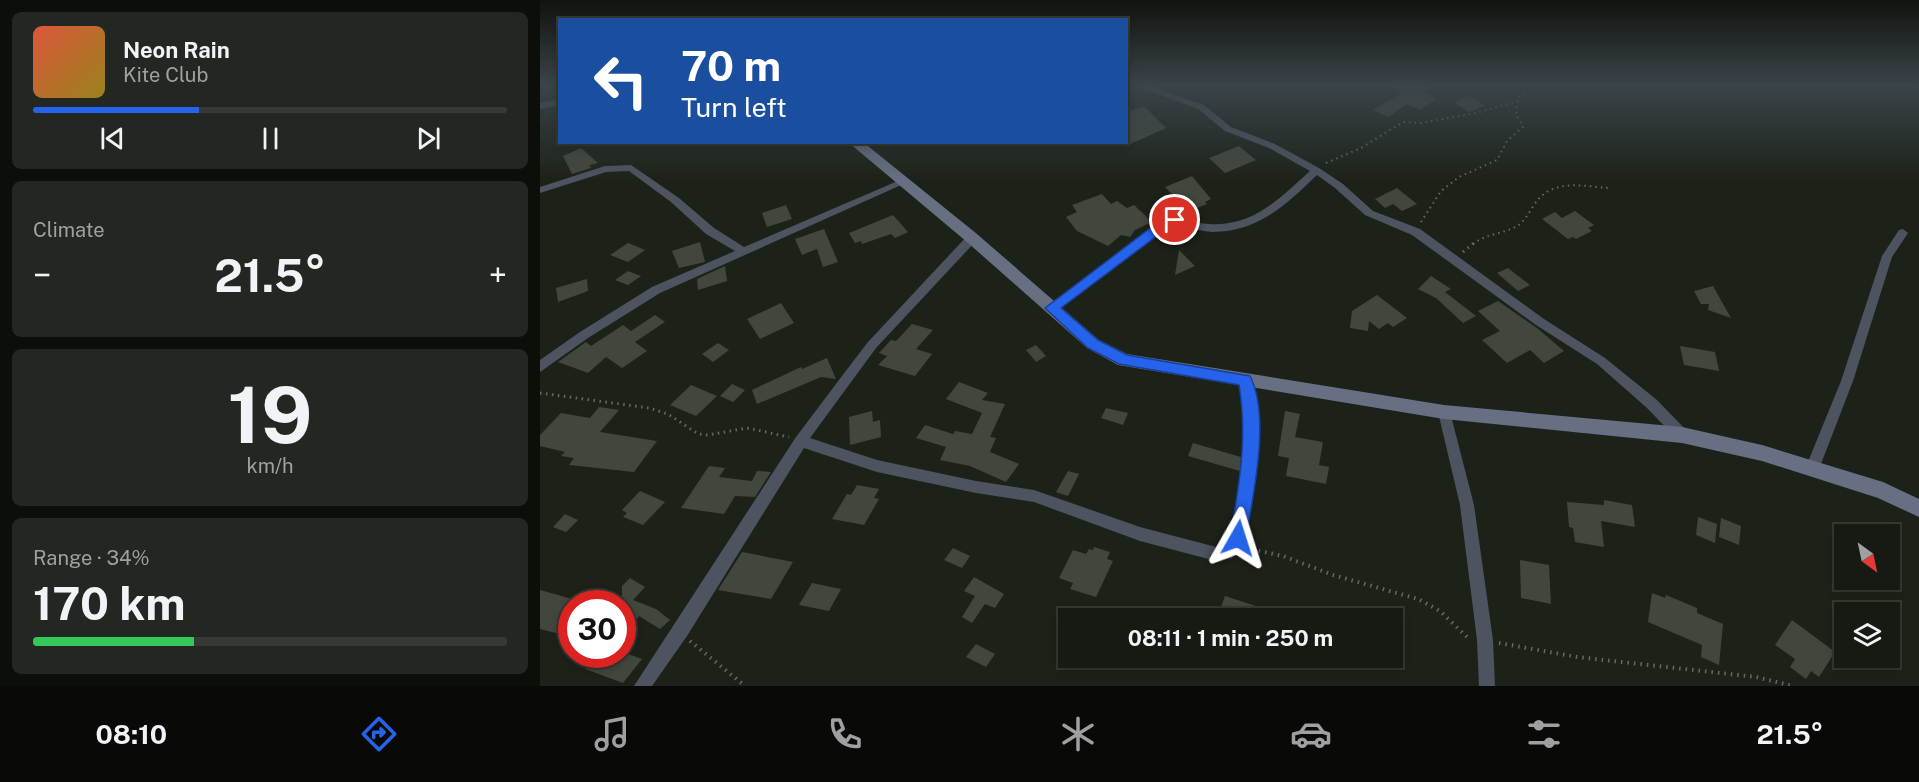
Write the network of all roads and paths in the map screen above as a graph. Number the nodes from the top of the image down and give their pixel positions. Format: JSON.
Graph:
{"nodes":[{"id":1,"x":1212,"y":116,"type":"edge"},
{"id":2,"x":1459,"y":116,"type":"edge"},
{"id":3,"x":1517,"y":116,"type":"edge"},
{"id":4,"x":856,"y":144,"type":"edge"},
{"id":5,"x":1312,"y":168,"type":"junction"},
{"id":6,"x":903,"y":182,"type":"junction"},
{"id":7,"x":1608,"y":188,"type":"dead end"},
{"id":8,"x":540,"y":190,"type":"edge"},
{"id":9,"x":1416,"y":232,"type":"junction"},
{"id":10,"x":1903,"y":233,"type":"dead end"},
{"id":11,"x":972,"y":238,"type":"junction"},
{"id":12,"x":744,"y":252,"type":"junction"},
{"id":13,"x":1455,"y":259,"type":"junction"},
{"id":14,"x":1052,"y":308,"type":"junction"},
{"id":15,"x":540,"y":368,"type":"edge"},
{"id":16,"x":1245,"y":380,"type":"junction"},
{"id":17,"x":540,"y":393,"type":"edge"},
{"id":18,"x":1444,"y":412,"type":"junction"},
{"id":19,"x":1682,"y":435,"type":"junction"},
{"id":20,"x":801,"y":441,"type":"junction"},
{"id":21,"x":1812,"y":469,"type":"junction"},
{"id":22,"x":1919,"y":508,"type":"edge"},
{"id":23,"x":1232,"y":549,"type":"junction"},
{"id":24,"x":681,"y":630,"type":"junction"},
{"id":25,"x":1485,"y":640,"type":"junction"},
{"id":26,"x":1486,"y":656,"type":"junction"},
{"id":27,"x":642,"y":686,"type":"edge"},
{"id":28,"x":745,"y":686,"type":"edge"},
{"id":29,"x":1487,"y":686,"type":"edge"},
{"id":30,"x":1793,"y":686,"type":"edge"}],
"edges":[{"from":1,"to":5,"type":"street"},
{"from":2,"to":5,"type":"path"},
{"from":3,"to":9,"type":"path"},
{"from":4,"to":6,"type":"main road"},
{"from":5,"to":9,"type":"street"},
{"from":5,"to":14,"type":"street"},
{"from":6,"to":11,"type":"main road"},
{"from":6,"to":12,"type":"street"},
{"from":7,"to":13,"type":"path"},
{"from":8,"to":12,"type":"street"},
{"from":9,"to":13,"type":"street"},
{"from":10,"to":21,"type":"street"},
{"from":11,"to":14,"type":"main road"},
{"from":11,"to":20,"type":"street"},
{"from":12,"to":15,"type":"street"},
{"from":13,"to":19,"type":"street"},
{"from":14,"to":16,"type":"main road"},
{"from":16,"to":18,"type":"main road"},
{"from":16,"to":23,"type":"street"},
{"from":17,"to":20,"type":"path"},
{"from":18,"to":19,"type":"main road"},
{"from":18,"to":25,"type":"street"},
{"from":19,"to":21,"type":"main road"},
{"from":20,"to":23,"type":"street"},
{"from":20,"to":24,"type":"street"},
{"from":21,"to":22,"type":"main road"},
{"from":23,"to":26,"type":"path"},
{"from":24,"to":27,"type":"street"},
{"from":24,"to":28,"type":"path"},
{"from":25,"to":26,"type":"street"},
{"from":25,"to":30,"type":"path"},
{"from":26,"to":29,"type":"street"}]}
